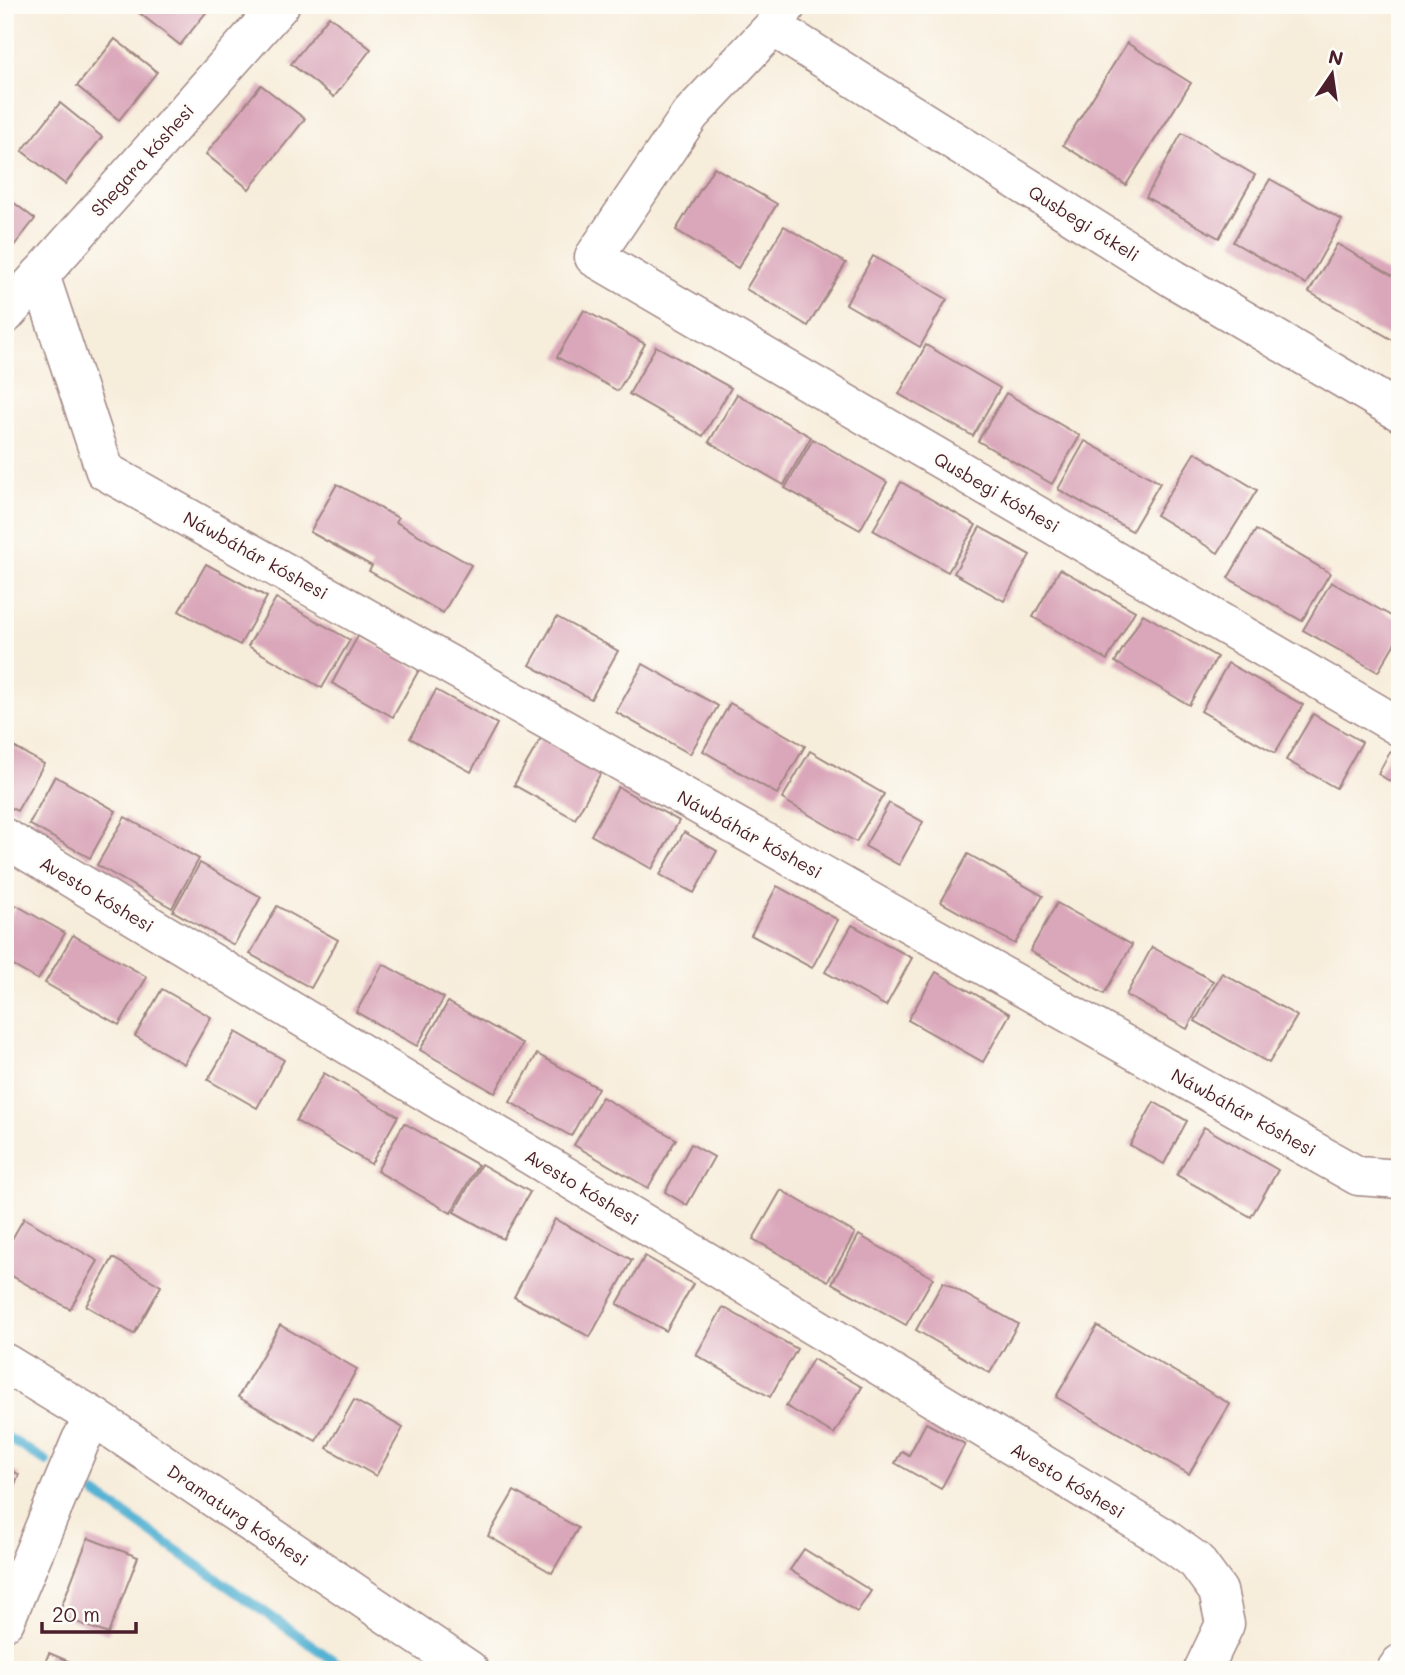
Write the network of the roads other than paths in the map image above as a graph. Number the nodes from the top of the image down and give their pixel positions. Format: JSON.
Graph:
{"nodes":[{"id":1,"x":280,"y":5,"type":"edge"},
{"id":2,"x":780,"y":16,"type":"edge"},
{"id":3,"x":40,"y":275,"type":"junction"},
{"id":4,"x":5,"y":315,"type":"edge"},
{"id":5,"x":1400,"y":412,"type":"edge"},
{"id":6,"x":1400,"y":727,"type":"edge"},
{"id":7,"x":5,"y":838,"type":"edge"},
{"id":8,"x":1400,"y":1180,"type":"edge"},
{"id":9,"x":5,"y":1363,"type":"edge"},
{"id":10,"x":94,"y":1417,"type":"junction"},
{"id":11,"x":5,"y":1621,"type":"edge"},
{"id":12,"x":1400,"y":1664,"type":"edge"},
{"id":13,"x":469,"y":1670,"type":"edge"},
{"id":14,"x":1203,"y":1670,"type":"edge"},
{"id":15,"x":1396,"y":1670,"type":"edge"}],
"edges":[{"from":1,"to":3,"type":"street","name":"Shegara kóshesi"},
{"from":2,"to":5,"type":"street","name":"Qusbegi ótkeli"},
{"from":2,"to":6,"type":"street","name":"Qusbegi kóshesi"},
{"from":3,"to":4,"type":"street","name":"Shegara kóshesi"},
{"from":3,"to":8,"type":"street","name":"Náwbáhár kóshesi"},
{"from":7,"to":14,"type":"street","name":"Avesto kóshesi"},
{"from":9,"to":10,"type":"street","name":"Dramaturg kóshesi"},
{"from":10,"to":11,"type":"street"},
{"from":10,"to":13,"type":"street","name":"Dramaturg kóshesi"},
{"from":12,"to":15,"type":"street"}]}
